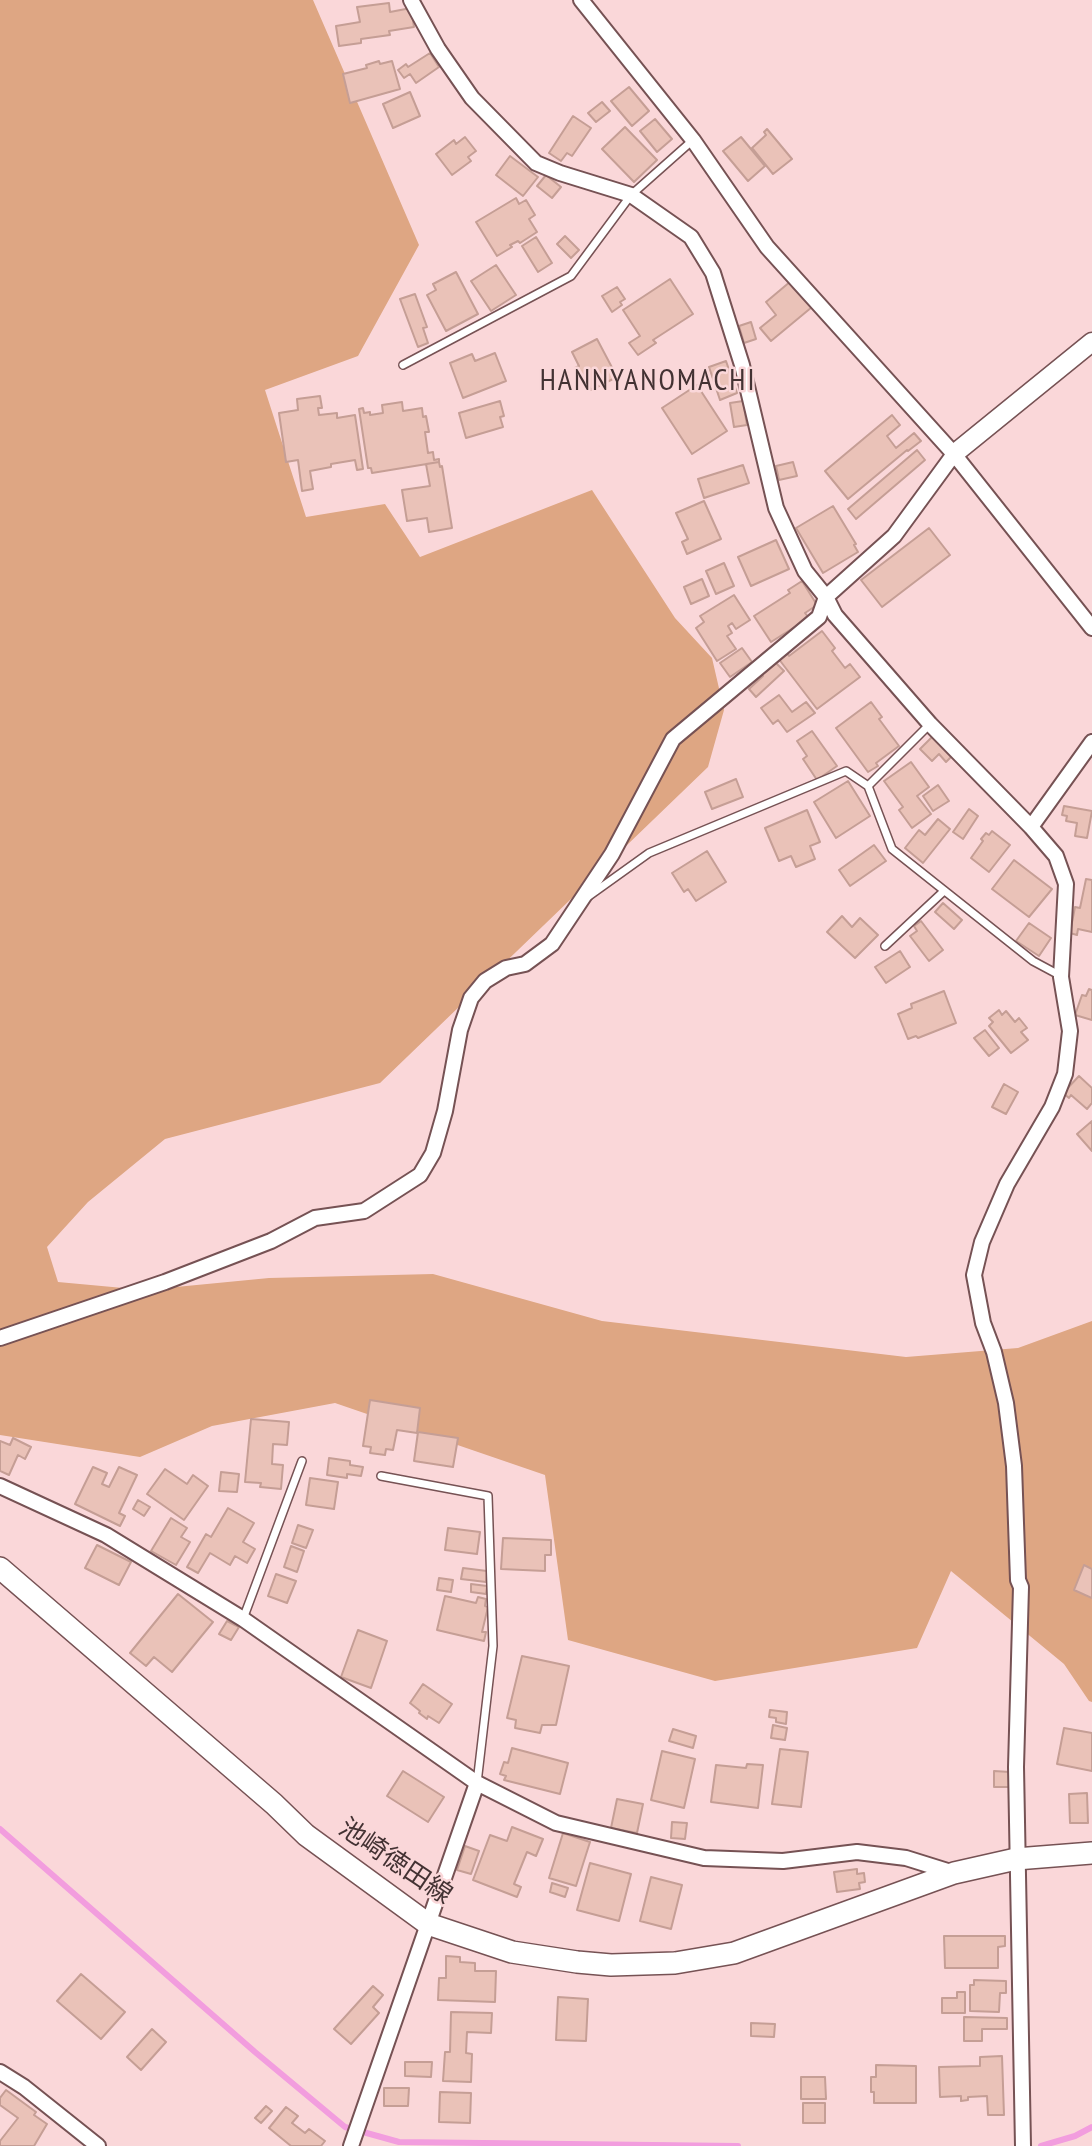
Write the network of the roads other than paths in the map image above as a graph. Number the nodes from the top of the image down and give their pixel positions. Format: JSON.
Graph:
{"nodes":[{"id":1,"x":411,"y":0,"type":"edge"},
{"id":2,"x":581,"y":0,"type":"edge"},
{"id":3,"x":693,"y":140,"type":"junction"},
{"id":4,"x":631,"y":195,"type":"junction"},
{"id":5,"x":1092,"y":342,"type":"edge"},
{"id":6,"x":403,"y":365,"type":"dead end"},
{"id":7,"x":954,"y":454,"type":"junction"},
{"id":8,"x":826,"y":597,"type":"junction"},
{"id":9,"x":1092,"y":628,"type":"edge"},
{"id":10,"x":930,"y":724,"type":"junction"},
{"id":11,"x":1092,"y":742,"type":"edge"},
{"id":12,"x":868,"y":786,"type":"junction"},
{"id":13,"x":1031,"y":827,"type":"junction"},
{"id":14,"x":944,"y":891,"type":"junction"},
{"id":15,"x":581,"y":903,"type":"junction"},
{"id":16,"x":885,"y":946,"type":"dead end"},
{"id":17,"x":1061,"y":977,"type":"junction"},
{"id":18,"x":0,"y":1338,"type":"edge"},
{"id":19,"x":302,"y":1461,"type":"dead end"},
{"id":20,"x":381,"y":1476,"type":"dead end"},
{"id":21,"x":0,"y":1486,"type":"edge"},
{"id":22,"x":0,"y":1568,"type":"edge"},
{"id":23,"x":243,"y":1619,"type":"junction"},
{"id":24,"x":477,"y":1783,"type":"junction"},
{"id":25,"x":1092,"y":1853,"type":"edge"},
{"id":26,"x":1016,"y":1859,"type":"junction"},
{"id":27,"x":954,"y":1873,"type":"junction"},
{"id":28,"x":428,"y":1924,"type":"junction"},
{"id":29,"x":0,"y":2072,"type":"edge"},
{"id":30,"x":1023,"y":2143,"type":"edge"},
{"id":31,"x":351,"y":2145,"type":"edge"},
{"id":32,"x":98,"y":2146,"type":"edge"}],
"edges":[{"from":1,"to":4,"type":"street"},
{"from":2,"to":3,"type":"street"},
{"from":3,"to":4,"type":"lane"},
{"from":3,"to":7,"type":"street"},
{"from":4,"to":6,"type":"lane"},
{"from":4,"to":8,"type":"street"},
{"from":5,"to":7,"type":"street"},
{"from":7,"to":8,"type":"street"},
{"from":7,"to":9,"type":"street"},
{"from":8,"to":10,"type":"street"},
{"from":8,"to":15,"type":"street"},
{"from":10,"to":12,"type":"lane"},
{"from":10,"to":13,"type":"street"},
{"from":11,"to":13,"type":"street"},
{"from":12,"to":14,"type":"lane"},
{"from":12,"to":15,"type":"lane"},
{"from":13,"to":17,"type":"street"},
{"from":14,"to":16,"type":"lane"},
{"from":14,"to":17,"type":"lane"},
{"from":15,"to":18,"type":"street"},
{"from":17,"to":26,"type":"street"},
{"from":19,"to":23,"type":"lane"},
{"from":20,"to":24,"type":"lane"},
{"from":21,"to":23,"type":"street"},
{"from":22,"to":28,"type":"main road","name":"池崎徳田線"},
{"from":23,"to":24,"type":"street"},
{"from":24,"to":27,"type":"street"},
{"from":24,"to":28,"type":"street"},
{"from":25,"to":26,"type":"main road","name":"池崎徳田線"},
{"from":26,"to":27,"type":"main road","name":"池崎徳田線"},
{"from":26,"to":30,"type":"street"},
{"from":27,"to":28,"type":"main road","name":"池崎徳田線"},
{"from":28,"to":31,"type":"street"},
{"from":29,"to":32,"type":"street"}]}
